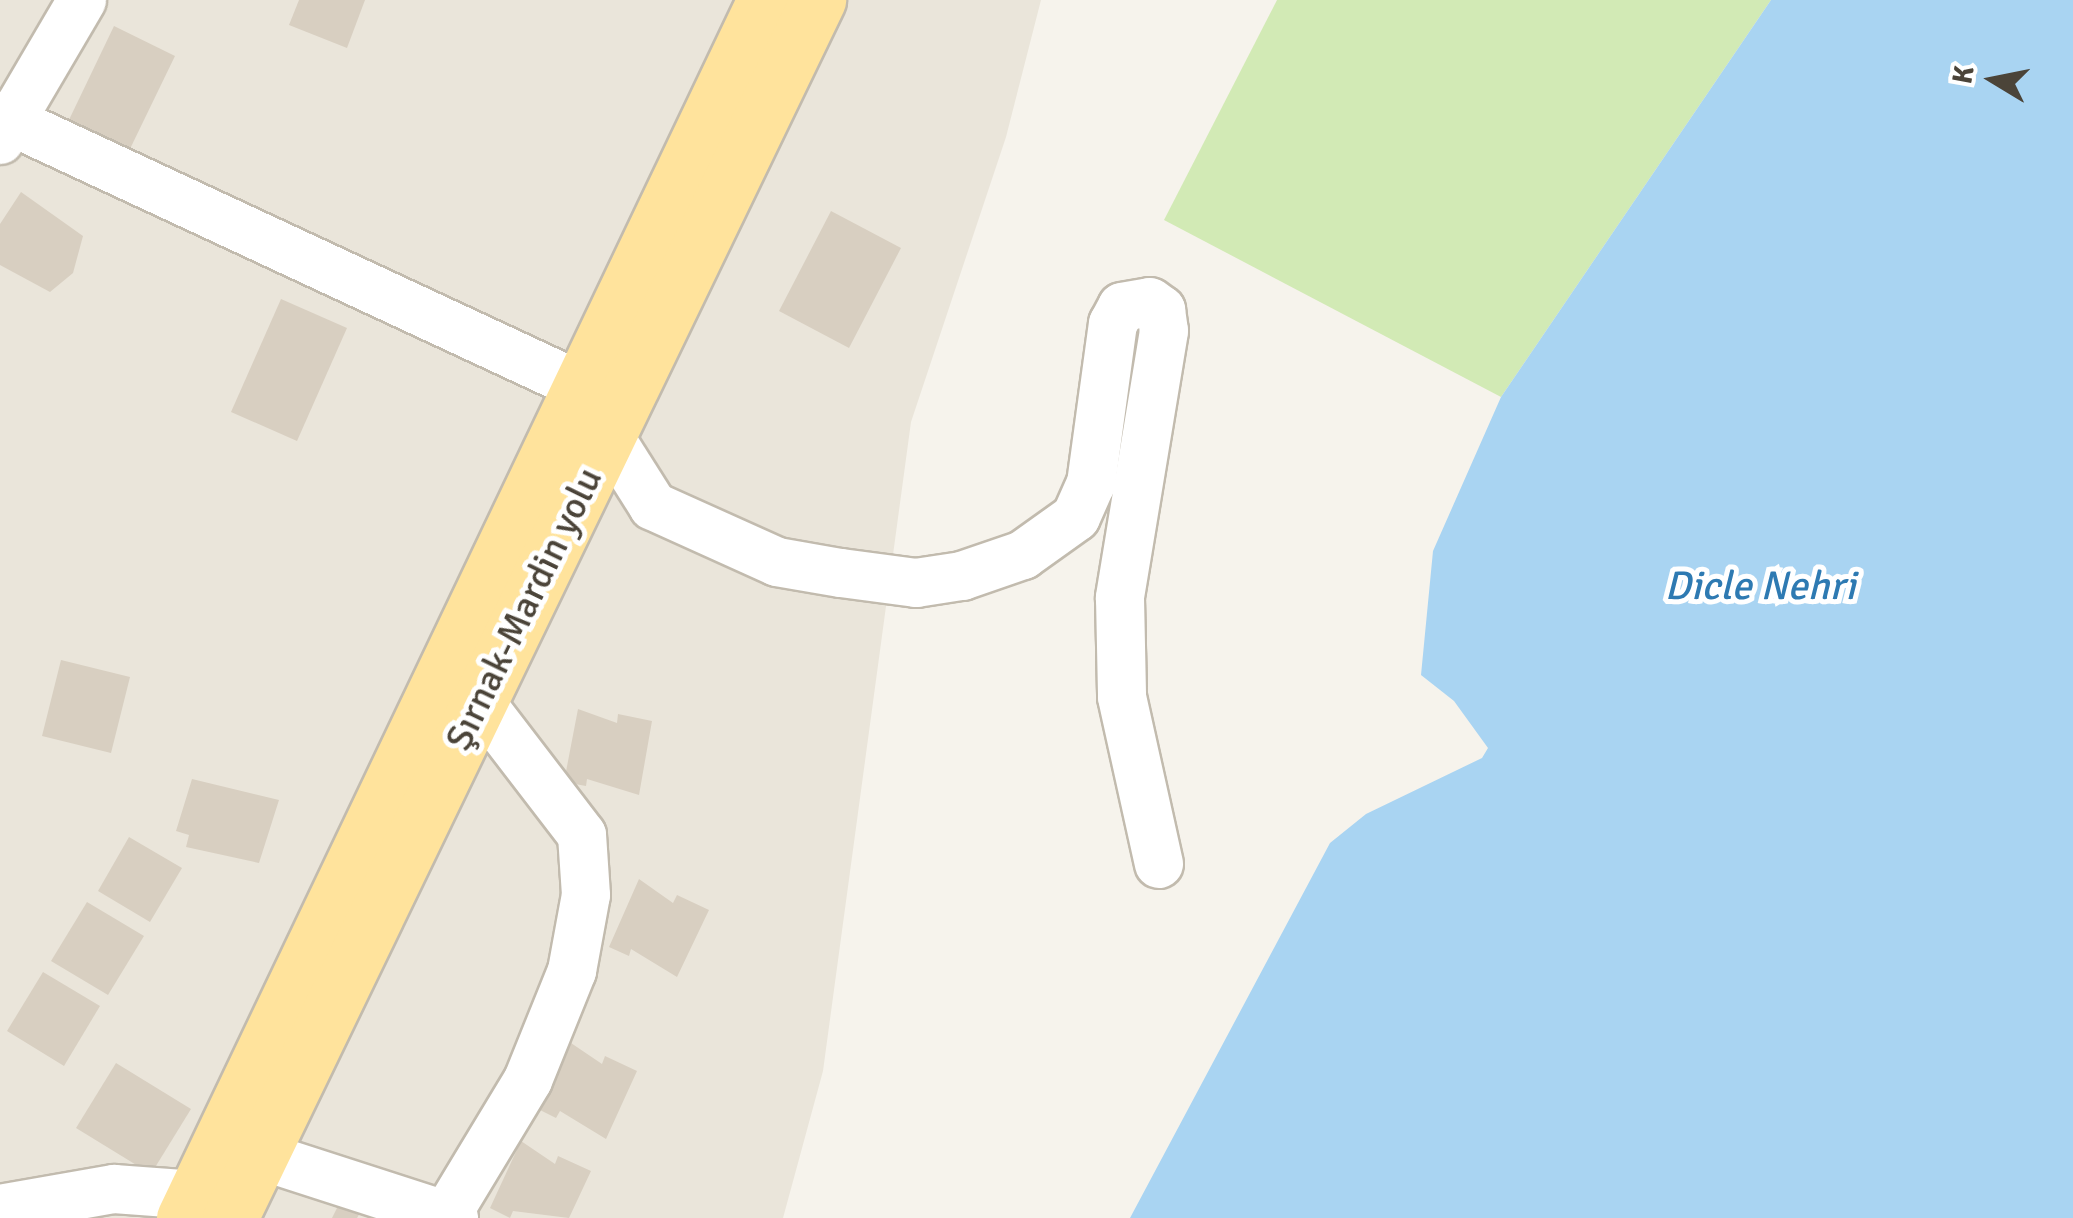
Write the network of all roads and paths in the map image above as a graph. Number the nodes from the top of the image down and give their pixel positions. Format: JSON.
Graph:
{"nodes":[{"id":1,"x":82,"y":0,"type":"edge"},
{"id":2,"x":766,"y":0,"type":"edge"},
{"id":3,"x":818,"y":0,"type":"edge"},
{"id":4,"x":4,"y":126,"type":"edge"},
{"id":5,"x":576,"y":384,"type":"junction"},
{"id":6,"x":606,"y":440,"type":"junction"},
{"id":7,"x":480,"y":702,"type":"junction"},
{"id":8,"x":1158,"y":864,"type":"dead end"},
{"id":9,"x":260,"y":1155,"type":"junction"},
{"id":10,"x":0,"y":1208,"type":"edge"},
{"id":11,"x":203,"y":1210,"type":"edge"},
{"id":12,"x":450,"y":1217,"type":"edge"}],
"edges":[{"from":1,"to":4,"type":"street"},
{"from":2,"to":5,"type":"main road","name":"Şırnak-Mardin yolu"},
{"from":3,"to":6,"type":"main road","name":"Şırnak-Mardin yolu"},
{"from":4,"to":5,"type":"street"},
{"from":5,"to":6,"type":"street"},
{"from":5,"to":11,"type":"main road","name":"Şırnak-Mardin yolu"},
{"from":6,"to":7,"type":"main road","name":"Şırnak-Mardin yolu"},
{"from":6,"to":8,"type":"street"},
{"from":7,"to":9,"type":"main road","name":"Şırnak-Mardin yolu"},
{"from":7,"to":12,"type":"street"},
{"from":9,"to":11,"type":"main road","name":"Şırnak-Mardin yolu"},
{"from":9,"to":12,"type":"street"},
{"from":10,"to":11,"type":"street"}]}
